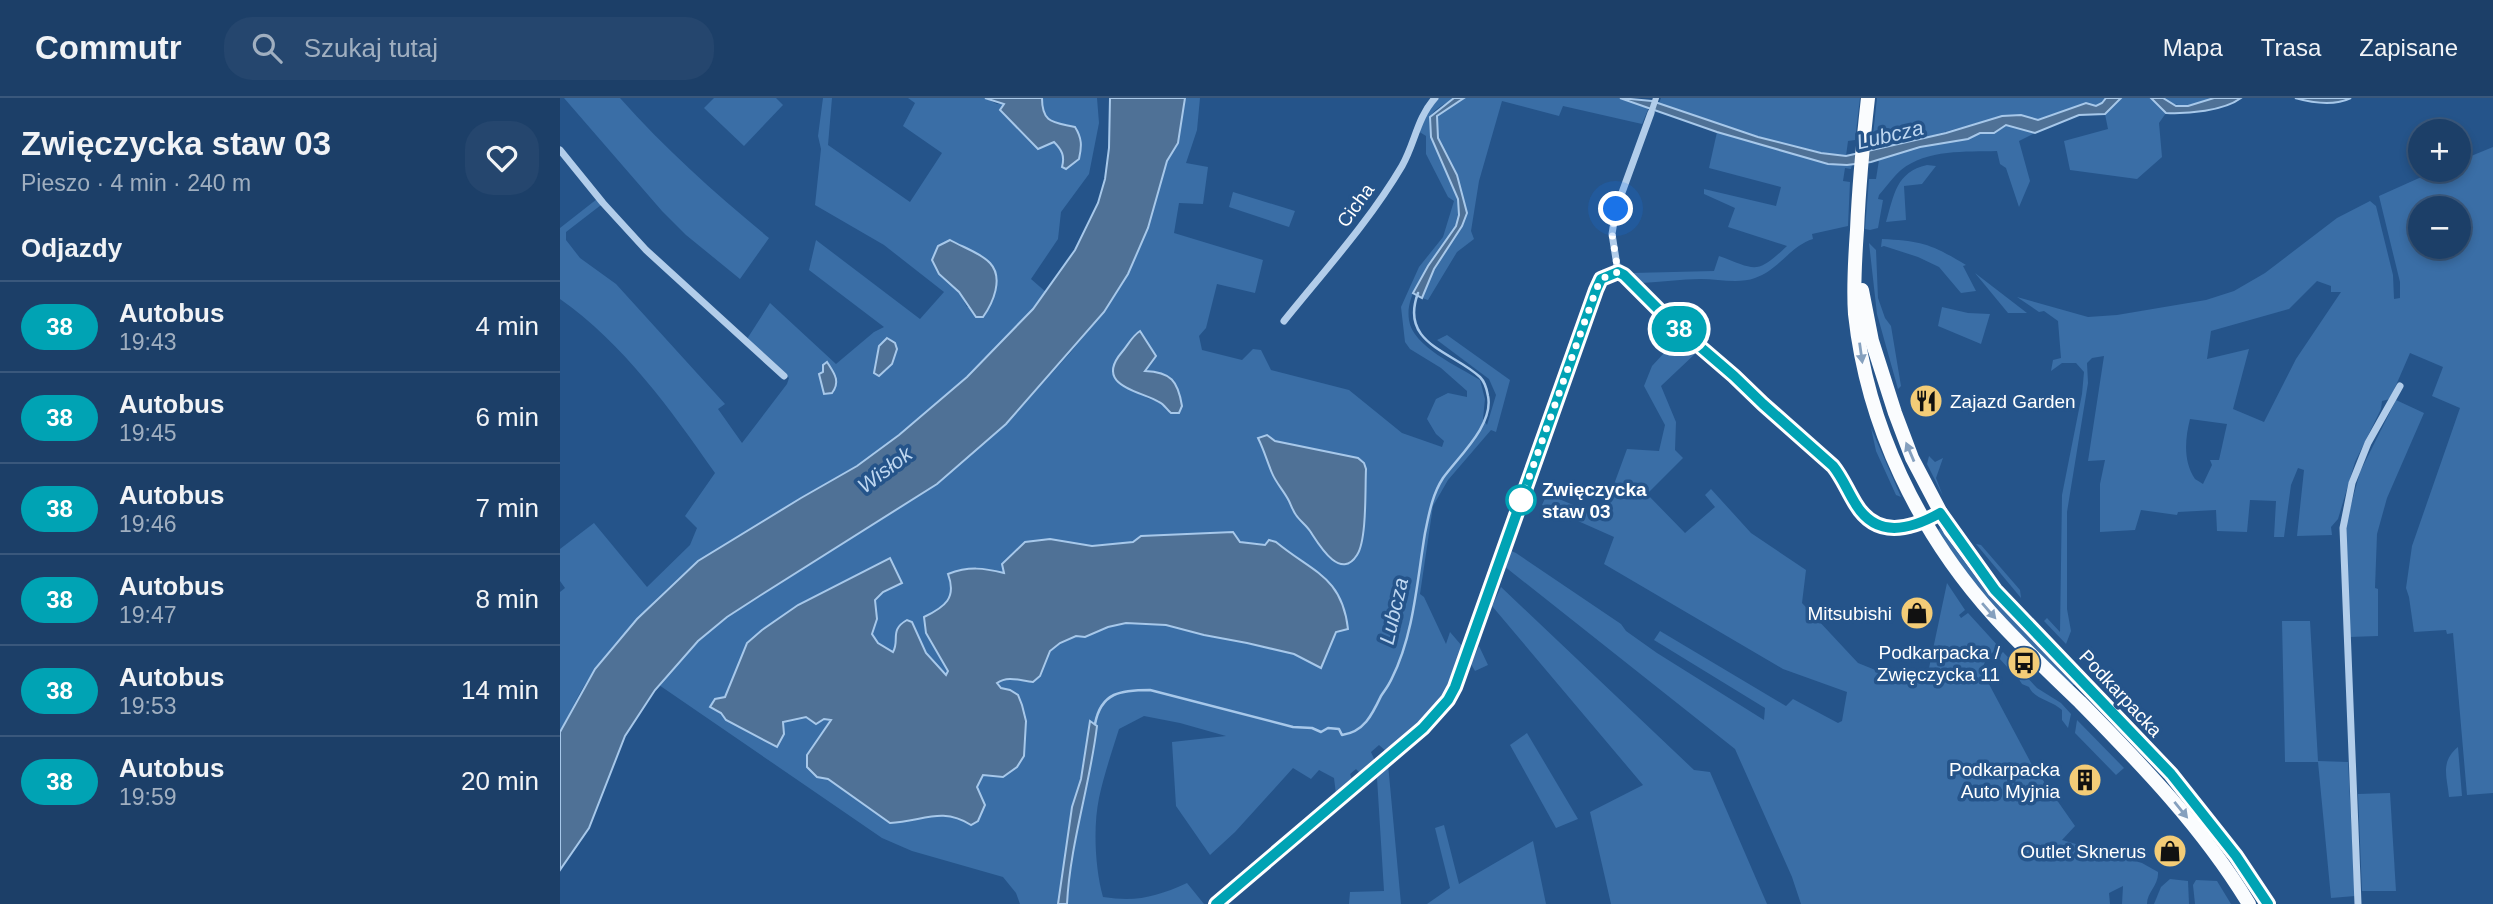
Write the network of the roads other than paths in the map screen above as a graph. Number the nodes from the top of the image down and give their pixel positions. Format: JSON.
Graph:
{"nodes":[{"id":1,"x":1435,"y":98,"type":"edge"},
{"id":2,"x":1656,"y":98,"type":"edge"},
{"id":3,"x":1868,"y":98,"type":"edge"},
{"id":4,"x":1651,"y":113,"type":"joint"},
{"id":5,"x":560,"y":150,"type":"edge"},
{"id":6,"x":1856,"y":236,"type":"junction"},
{"id":7,"x":1618,"y":272,"type":"junction"},
{"id":8,"x":1284,"y":321,"type":"dead end"},
{"id":9,"x":784,"y":376,"type":"dead end"},
{"id":10,"x":2400,"y":386,"type":"dead end"},
{"id":11,"x":1940,"y":513,"type":"junction"},
{"id":12,"x":1925,"y":522,"type":"junction"},
{"id":13,"x":2141,"y":765,"type":"junction"},
{"id":14,"x":2171,"y":774,"type":"junction"},
{"id":15,"x":2230,"y":875,"type":"junction"},
{"id":16,"x":2264,"y":898,"type":"edge"},
{"id":17,"x":1216,"y":904,"type":"edge"},
{"id":18,"x":2249,"y":904,"type":"edge"},
{"id":19,"x":2358,"y":904,"type":"edge"}],
"edges":[{"from":1,"to":8,"type":"street","name":"Cicha"},
{"from":2,"to":4,"type":"street"},
{"from":3,"to":6,"type":"highway"},
{"from":4,"to":7,"type":"street"},
{"from":5,"to":9,"type":"street"},
{"from":11,"to":6,"type":"highway","name":"Podkarpacka","one_way":true},
{"from":6,"to":12,"type":"highway","name":"Podkarpacka","one_way":true},
{"from":7,"to":12,"type":"street"},
{"from":7,"to":17,"type":"street"},
{"from":10,"to":19,"type":"street"},
{"from":11,"to":12,"type":"street"},
{"from":11,"to":14,"type":"highway","name":"Podkarpacka"},
{"from":12,"to":13,"type":"highway","name":"Podkarpacka","one_way":true},
{"from":13,"to":14,"type":"highway"},
{"from":13,"to":15,"type":"highway","name":"Podkarpacka","one_way":true},
{"from":14,"to":16,"type":"highway","name":"Podkarpacka"},
{"from":15,"to":16,"type":"highway"},
{"from":15,"to":18,"type":"highway","name":"Podkarpacka"}]}
